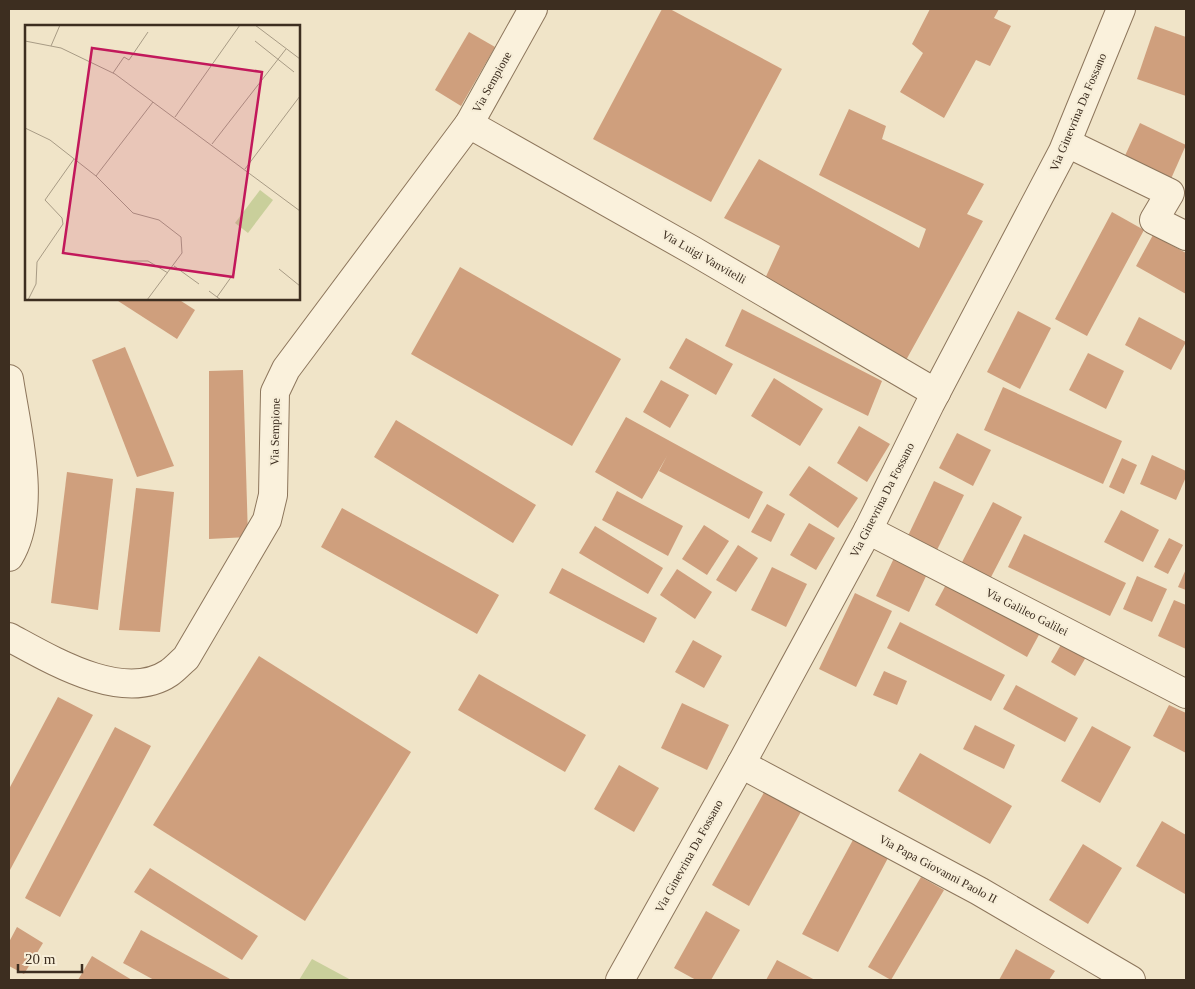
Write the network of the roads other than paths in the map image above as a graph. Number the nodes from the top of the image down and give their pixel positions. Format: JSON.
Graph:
{"nodes":[{"id":1,"x":533,"y":9,"type":"edge"},
{"id":2,"x":1121,"y":9,"type":"edge"},
{"id":3,"x":469,"y":124,"type":"junction"},
{"id":4,"x":1067,"y":143,"type":"junction"},
{"id":5,"x":1186,"y":236,"type":"edge"},
{"id":6,"x":9,"y":379,"type":"edge"},
{"id":7,"x":936,"y":393,"type":"junction"},
{"id":8,"x":868,"y":530,"type":"junction"},
{"id":9,"x":9,"y":557,"type":"edge"},
{"id":10,"x":12,"y":645,"type":"edge"},
{"id":11,"x":1186,"y":694,"type":"edge"},
{"id":12,"x":741,"y":764,"type":"junction"},
{"id":13,"x":630,"y":977,"type":"edge"},
{"id":14,"x":1132,"y":980,"type":"edge"}],
"edges":[{"from":1,"to":3,"type":"street","name":"Via Sempione"},
{"from":2,"to":4,"type":"street","name":"Via Ginevrina Da Fossano"},
{"from":3,"to":7,"type":"street","name":"Via Luigi Vanvitelli"},
{"from":3,"to":10,"type":"street","name":"Via Sempione"},
{"from":4,"to":5,"type":"street"},
{"from":4,"to":7,"type":"street","name":"Via Ginevrina Da Fossano"},
{"from":6,"to":9,"type":"street"},
{"from":7,"to":8,"type":"street","name":"Via Ginevrina Da Fossano"},
{"from":8,"to":11,"type":"street","name":"Via Galileo Galilei"},
{"from":8,"to":12,"type":"street","name":"Via Ginevrina Da Fossano"},
{"from":12,"to":13,"type":"street","name":"Via Ginevrina Da Fossano"},
{"from":12,"to":14,"type":"street","name":"Via Papa Giovanni Paolo II"}]}
